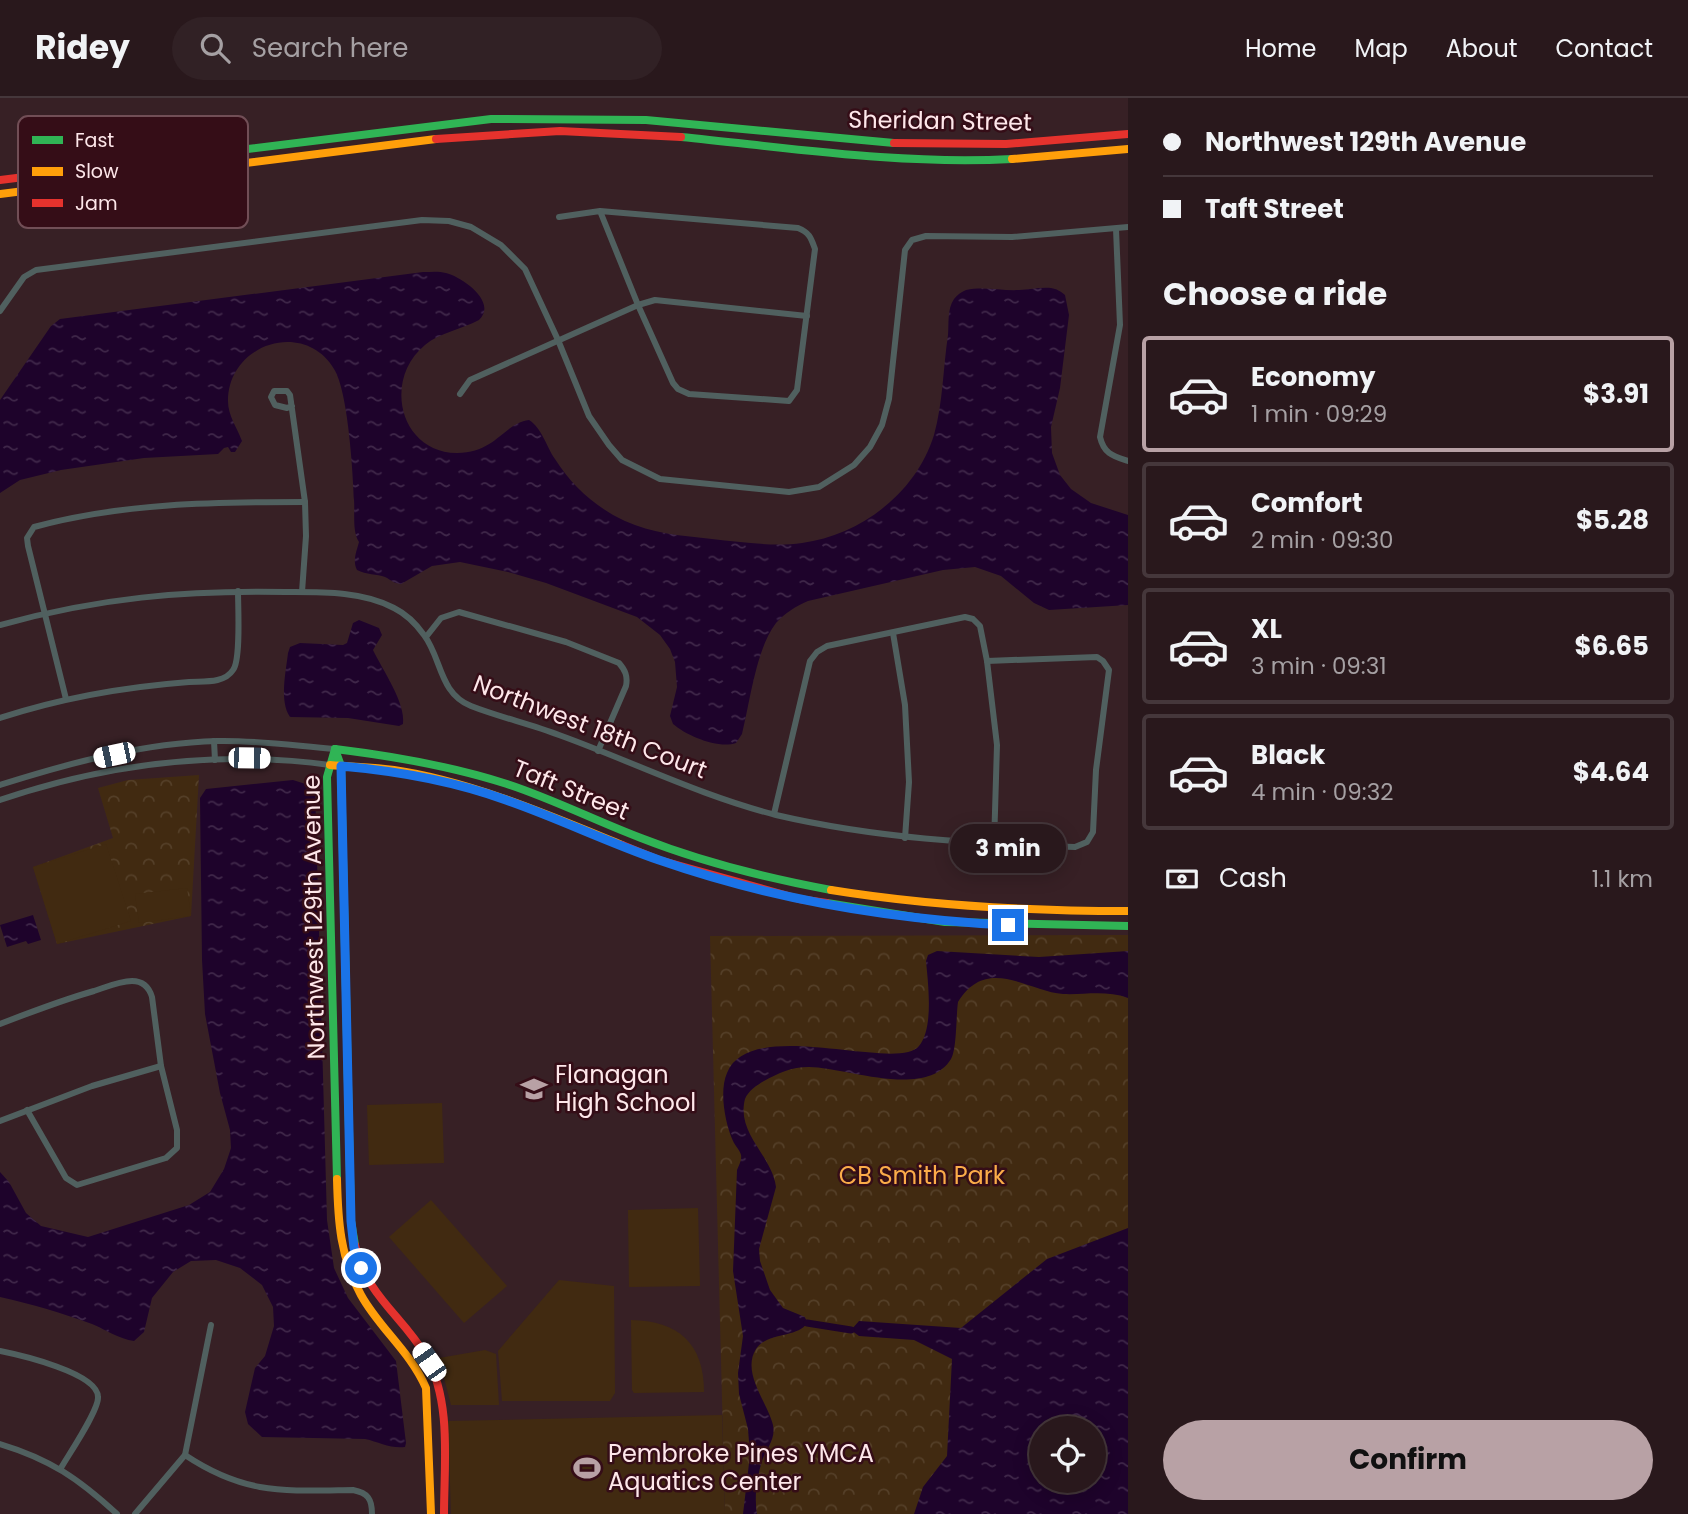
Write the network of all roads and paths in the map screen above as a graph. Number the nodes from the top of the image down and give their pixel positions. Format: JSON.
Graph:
{"nodes":[{"id":1,"x":1128,"y":134,"type":"edge"},
{"id":2,"x":248,"y":149,"type":"edge"},
{"id":3,"x":1128,"y":149,"type":"edge"},
{"id":4,"x":248,"y":163,"type":"edge"},
{"id":5,"x":18,"y":178,"type":"edge"},
{"id":6,"x":0,"y":180,"type":"edge"},
{"id":7,"x":18,"y":192,"type":"edge"},
{"id":8,"x":0,"y":194,"type":"edge"},
{"id":9,"x":600,"y":211,"type":"junction"},
{"id":10,"x":559,"y":217,"type":"dead end"},
{"id":11,"x":1128,"y":227,"type":"edge"},
{"id":12,"x":1116,"y":229,"type":"junction"},
{"id":13,"x":638,"y":305,"type":"junction"},
{"id":14,"x":0,"y":312,"type":"edge"},
{"id":15,"x":807,"y":316,"type":"junction"},
{"id":16,"x":558,"y":340,"type":"junction"},
{"id":17,"x":460,"y":394,"type":"dead end"},
{"id":18,"x":292,"y":406,"type":"dead end"},
{"id":19,"x":1128,"y":461,"type":"edge"},
{"id":20,"x":305,"y":502,"type":"junction"},
{"id":21,"x":238,"y":591,"type":"junction"},
{"id":22,"x":302,"y":592,"type":"junction"},
{"id":23,"x":44,"y":613,"type":"junction"},
{"id":24,"x":0,"y":625,"type":"edge"},
{"id":25,"x":893,"y":632,"type":"junction"},
{"id":26,"x":426,"y":636,"type":"junction"},
{"id":27,"x":987,"y":661,"type":"junction"},
{"id":28,"x":66,"y":699,"type":"junction"},
{"id":29,"x":0,"y":718,"type":"edge"},
{"id":30,"x":214,"y":741,"type":"junction"},
{"id":31,"x":335,"y":749,"type":"junction"},
{"id":32,"x":598,"y":751,"type":"junction"},
{"id":33,"x":215,"y":760,"type":"junction"},
{"id":34,"x":79,"y":763,"type":"junction"},
{"id":35,"x":330,"y":765,"type":"junction"},
{"id":36,"x":341,"y":766,"type":"junction"},
{"id":37,"x":82,"y":776,"type":"junction"},
{"id":38,"x":0,"y":785,"type":"edge"},
{"id":39,"x":0,"y":800,"type":"edge"},
{"id":40,"x":554,"y":802,"type":"junction"},
{"id":41,"x":774,"y":814,"type":"junction"},
{"id":42,"x":548,"y":815,"type":"junction"},
{"id":43,"x":905,"y":838,"type":"junction"},
{"id":44,"x":994,"y":845,"type":"junction"},
{"id":45,"x":1128,"y":911,"type":"edge"},
{"id":46,"x":1128,"y":926,"type":"edge"},
{"id":47,"x":0,"y":1024,"type":"edge"},
{"id":48,"x":161,"y":1066,"type":"junction"},
{"id":49,"x":349,"y":1089,"type":"junction"},
{"id":50,"x":336,"y":1099,"type":"junction"},
{"id":51,"x":26,"y":1110,"type":"junction"},
{"id":52,"x":0,"y":1121,"type":"edge"},
{"id":53,"x":211,"y":1325,"type":"dead end"},
{"id":54,"x":0,"y":1351,"type":"edge"},
{"id":55,"x":0,"y":1444,"type":"edge"},
{"id":56,"x":185,"y":1455,"type":"junction"},
{"id":57,"x":61,"y":1468,"type":"junction"},
{"id":58,"x":117,"y":1514,"type":"edge"},
{"id":59,"x":135,"y":1514,"type":"edge"},
{"id":60,"x":372,"y":1514,"type":"edge"},
{"id":61,"x":431,"y":1514,"type":"edge"},
{"id":62,"x":444,"y":1514,"type":"edge"}],
"edges":[{"from":1,"to":2,"type":"street","name":"Sheridan Street"},
{"from":3,"to":4,"type":"street","name":"Sheridan Street"},
{"from":5,"to":6,"type":"street","name":"Sheridan Street"},
{"from":7,"to":8,"type":"street","name":"Sheridan Street"},
{"from":9,"to":10,"type":"street"},
{"from":9,"to":13,"type":"street"},
{"from":9,"to":15,"type":"street"},
{"from":11,"to":12,"type":"street"},
{"from":12,"to":16,"type":"street"},
{"from":12,"to":19,"type":"street"},
{"from":13,"to":15,"type":"street"},
{"from":13,"to":15,"type":"street"},
{"from":13,"to":16,"type":"street"},
{"from":14,"to":16,"type":"street"},
{"from":16,"to":17,"type":"street"},
{"from":18,"to":20,"type":"street"},
{"from":20,"to":22,"type":"street"},
{"from":20,"to":23,"type":"street"},
{"from":21,"to":22,"type":"street","name":"Northwest 18th Court"},
{"from":21,"to":23,"type":"street","name":"Northwest 18th Court"},
{"from":21,"to":28,"type":"street"},
{"from":22,"to":26,"type":"street","name":"Northwest 18th Court"},
{"from":23,"to":24,"type":"street","name":"Northwest 18th Court"},
{"from":23,"to":28,"type":"street"},
{"from":25,"to":27,"type":"street"},
{"from":25,"to":41,"type":"street"},
{"from":25,"to":43,"type":"street"},
{"from":26,"to":32,"type":"street","name":"Northwest 18th Court"},
{"from":26,"to":32,"type":"street"},
{"from":27,"to":44,"type":"street"},
{"from":27,"to":44,"type":"street","name":"Northwest 18th Court"},
{"from":28,"to":29,"type":"street"},
{"from":30,"to":31,"type":"street","name":"Taft Street"},
{"from":30,"to":33,"type":"street"},
{"from":30,"to":34,"type":"street","name":"Taft Street"},
{"from":31,"to":35,"type":"street","name":"Northwest 129th Avenue"},
{"from":31,"to":36,"type":"street","name":"Northwest 129th Avenue"},
{"from":31,"to":40,"type":"street","name":"Taft Street"},
{"from":32,"to":41,"type":"street","name":"Northwest 18th Court"},
{"from":33,"to":35,"type":"street","name":"Taft Street"},
{"from":33,"to":37,"type":"street","name":"Taft Street"},
{"from":34,"to":37,"type":"street"},
{"from":34,"to":38,"type":"street","name":"Taft Street"},
{"from":35,"to":36,"type":"street","name":"Taft Street"},
{"from":35,"to":50,"type":"street","name":"Northwest 129th Avenue"},
{"from":36,"to":42,"type":"street","name":"Taft Street"},
{"from":36,"to":49,"type":"street","name":"Northwest 129th Avenue"},
{"from":37,"to":39,"type":"street","name":"Taft Street"},
{"from":40,"to":42,"type":"street"},
{"from":40,"to":45,"type":"street","name":"Taft Street"},
{"from":41,"to":43,"type":"street","name":"Northwest 18th Court"},
{"from":42,"to":46,"type":"street","name":"Taft Street"},
{"from":43,"to":44,"type":"street","name":"Northwest 18th Court"},
{"from":47,"to":48,"type":"street"},
{"from":48,"to":51,"type":"street"},
{"from":48,"to":51,"type":"street"},
{"from":49,"to":50,"type":"street"},
{"from":49,"to":62,"type":"street","name":"Northwest 129th Avenue"},
{"from":50,"to":61,"type":"street","name":"Northwest 129th Avenue"},
{"from":51,"to":52,"type":"street"},
{"from":53,"to":56,"type":"street"},
{"from":54,"to":57,"type":"street"},
{"from":55,"to":57,"type":"street"},
{"from":56,"to":59,"type":"street"},
{"from":56,"to":60,"type":"street"},
{"from":57,"to":58,"type":"street"}]}
